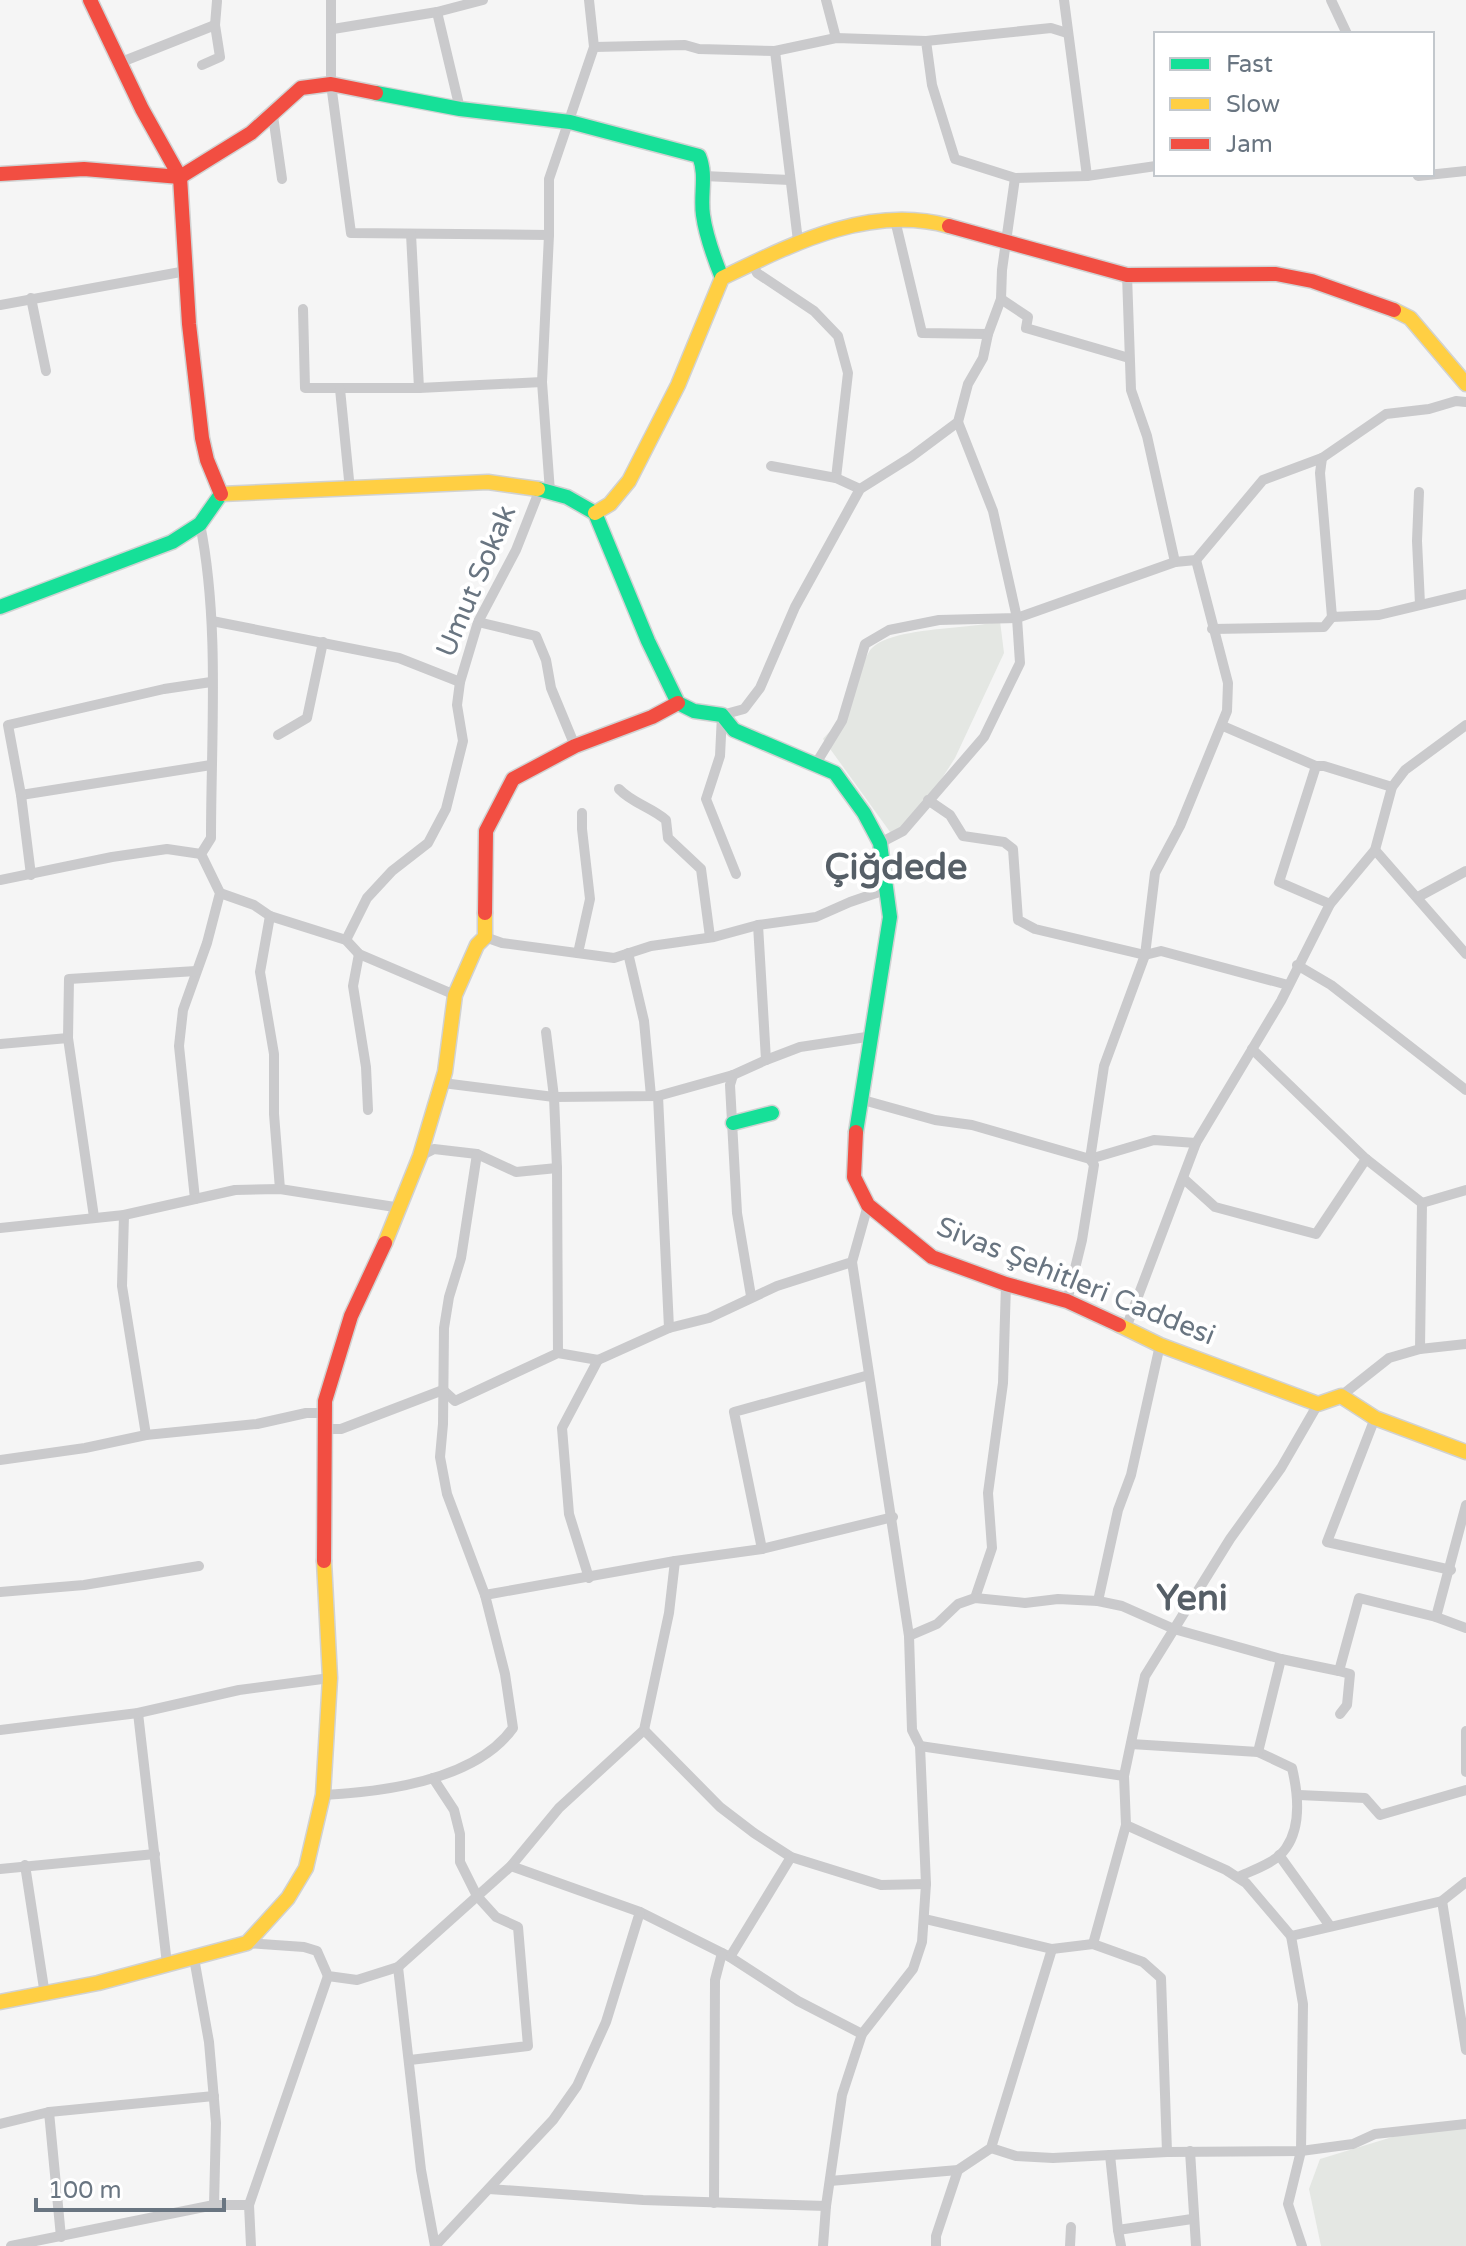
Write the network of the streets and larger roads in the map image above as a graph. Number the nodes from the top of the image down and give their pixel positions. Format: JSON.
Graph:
{"nodes":[{"id":1,"x":90,"y":0,"type":"edge"},
{"id":2,"x":218,"y":0,"type":"edge"},
{"id":3,"x":331,"y":0,"type":"edge"},
{"id":4,"x":483,"y":0,"type":"edge"},
{"id":5,"x":589,"y":0,"type":"edge"},
{"id":6,"x":826,"y":0,"type":"edge"},
{"id":7,"x":1064,"y":0,"type":"edge"},
{"id":8,"x":1331,"y":0,"type":"edge"},
{"id":9,"x":437,"y":12,"type":"junction"},
{"id":10,"x":215,"y":25,"type":"junction"},
{"id":11,"x":333,"y":29,"type":"junction"},
{"id":12,"x":1346,"y":32,"type":"edge"},
{"id":13,"x":1067,"y":33,"type":"junction"},
{"id":14,"x":836,"y":38,"type":"junction"},
{"id":15,"x":926,"y":41,"type":"junction"},
{"id":16,"x":594,"y":47,"type":"junction"},
{"id":17,"x":775,"y":51,"type":"junction"},
{"id":18,"x":119,"y":63,"type":"junction"},
{"id":19,"x":202,"y":65,"type":"dead end"},
{"id":20,"x":331,"y":84,"type":"junction"},
{"id":21,"x":460,"y":109,"type":"junction"},
{"id":22,"x":273,"y":116,"type":"junction"},
{"id":23,"x":570,"y":122,"type":"junction"},
{"id":24,"x":1154,"y":166,"type":"edge"},
{"id":25,"x":1466,"y":171,"type":"edge"},
{"id":26,"x":0,"y":174,"type":"edge"},
{"id":27,"x":1434,"y":174,"type":"edge"},
{"id":28,"x":704,"y":176,"type":"junction"},
{"id":29,"x":1087,"y":176,"type":"junction"},
{"id":30,"x":180,"y":177,"type":"junction"},
{"id":31,"x":1015,"y":178,"type":"junction"},
{"id":32,"x":282,"y":179,"type":"dead end"},
{"id":33,"x":790,"y":180,"type":"junction"},
{"id":34,"x":895,"y":220,"type":"junction"},
{"id":35,"x":411,"y":234,"type":"junction"},
{"id":36,"x":549,"y":235,"type":"junction"},
{"id":37,"x":798,"y":241,"type":"junction"},
{"id":38,"x":1007,"y":242,"type":"junction"},
{"id":39,"x":752,"y":263,"type":"junction"},
{"id":40,"x":186,"y":271,"type":"junction"},
{"id":41,"x":1127,"y":275,"type":"junction"},
{"id":42,"x":722,"y":278,"type":"junction"},
{"id":43,"x":31,"y":298,"type":"junction"},
{"id":44,"x":1001,"y":299,"type":"junction"},
{"id":45,"x":0,"y":305,"type":"edge"},
{"id":46,"x":303,"y":309,"type":"dead end"},
{"id":47,"x":988,"y":334,"type":"junction"},
{"id":48,"x":1129,"y":358,"type":"junction"},
{"id":49,"x":46,"y":371,"type":"dead end"},
{"id":50,"x":542,"y":382,"type":"junction"},
{"id":51,"x":1466,"y":384,"type":"edge"},
{"id":52,"x":419,"y":388,"type":"junction"},
{"id":53,"x":340,"y":389,"type":"junction"},
{"id":54,"x":1466,"y":402,"type":"edge"},
{"id":55,"x":958,"y":422,"type":"junction"},
{"id":56,"x":1322,"y":458,"type":"junction"},
{"id":57,"x":771,"y":466,"type":"dead end"},
{"id":58,"x":836,"y":478,"type":"junction"},
{"id":59,"x":860,"y":489,"type":"junction"},
{"id":60,"x":350,"y":490,"type":"junction"},
{"id":61,"x":545,"y":490,"type":"junction"},
{"id":62,"x":1419,"y":492,"type":"dead end"},
{"id":63,"x":221,"y":494,"type":"junction"},
{"id":64,"x":595,"y":513,"type":"junction"},
{"id":65,"x":200,"y":524,"type":"junction"},
{"id":66,"x":1196,"y":560,"type":"junction"},
{"id":67,"x":1175,"y":562,"type":"junction"},
{"id":68,"x":1466,"y":594,"type":"edge"},
{"id":69,"x":1420,"y":604,"type":"junction"},
{"id":70,"x":0,"y":607,"type":"edge"},
{"id":71,"x":1332,"y":617,"type":"junction"},
{"id":72,"x":1017,"y":618,"type":"junction"},
{"id":73,"x":212,"y":621,"type":"junction"},
{"id":74,"x":478,"y":622,"type":"junction"},
{"id":75,"x":1212,"y":629,"type":"junction"},
{"id":76,"x":323,"y":642,"type":"junction"},
{"id":77,"x":211,"y":682,"type":"junction"},
{"id":78,"x":460,"y":682,"type":"junction"},
{"id":79,"x":678,"y":703,"type":"junction"},
{"id":80,"x":722,"y":715,"type":"junction"},
{"id":81,"x":1466,"y":725,"type":"edge"},
{"id":82,"x":1223,"y":726,"type":"junction"},
{"id":83,"x":278,"y":735,"type":"dead end"},
{"id":84,"x":575,"y":746,"type":"junction"},
{"id":85,"x":211,"y":765,"type":"junction"},
{"id":86,"x":815,"y":765,"type":"junction"},
{"id":87,"x":1316,"y":766,"type":"junction"},
{"id":88,"x":1392,"y":787,"type":"junction"},
{"id":89,"x":619,"y":789,"type":"dead end"},
{"id":90,"x":21,"y":795,"type":"junction"},
{"id":91,"x":928,"y":800,"type":"junction"},
{"id":92,"x":582,"y":813,"type":"dead end"},
{"id":93,"x":880,"y":843,"type":"junction"},
{"id":94,"x":1375,"y":850,"type":"junction"},
{"id":95,"x":201,"y":854,"type":"junction"},
{"id":96,"x":1466,"y":871,"type":"edge"},
{"id":97,"x":736,"y":874,"type":"dead end"},
{"id":98,"x":31,"y":875,"type":"junction"},
{"id":99,"x":0,"y":880,"type":"edge"},
{"id":100,"x":888,"y":889,"type":"junction"},
{"id":101,"x":220,"y":893,"type":"junction"},
{"id":102,"x":1418,"y":897,"type":"junction"},
{"id":103,"x":1330,"y":904,"type":"junction"},
{"id":104,"x":270,"y":916,"type":"junction"},
{"id":105,"x":758,"y":925,"type":"junction"},
{"id":106,"x":485,"y":937,"type":"junction"},
{"id":107,"x":710,"y":937,"type":"junction"},
{"id":108,"x":346,"y":940,"type":"junction"},
{"id":109,"x":578,"y":953,"type":"junction"},
{"id":110,"x":628,"y":953,"type":"junction"},
{"id":111,"x":359,"y":954,"type":"junction"},
{"id":112,"x":1466,"y":954,"type":"edge"},
{"id":113,"x":1145,"y":955,"type":"junction"},
{"id":114,"x":1297,"y":965,"type":"junction"},
{"id":115,"x":196,"y":971,"type":"junction"},
{"id":116,"x":1288,"y":985,"type":"junction"},
{"id":117,"x":455,"y":995,"type":"junction"},
{"id":118,"x":546,"y":1032,"type":"dead end"},
{"id":119,"x":873,"y":1036,"type":"junction"},
{"id":120,"x":68,"y":1038,"type":"junction"},
{"id":121,"x":0,"y":1044,"type":"edge"},
{"id":122,"x":1252,"y":1049,"type":"junction"},
{"id":123,"x":766,"y":1060,"type":"junction"},
{"id":124,"x":733,"y":1075,"type":"junction"},
{"id":125,"x":443,"y":1083,"type":"junction"},
{"id":126,"x":1466,"y":1090,"type":"edge"},
{"id":127,"x":655,"y":1096,"type":"junction"},
{"id":128,"x":554,"y":1097,"type":"junction"},
{"id":129,"x":863,"y":1100,"type":"junction"},
{"id":130,"x":368,"y":1110,"type":"dead end"},
{"id":131,"x":772,"y":1113,"type":"dead end"},
{"id":132,"x":733,"y":1123,"type":"junction"},
{"id":133,"x":1196,"y":1143,"type":"junction"},
{"id":134,"x":477,"y":1154,"type":"junction"},
{"id":135,"x":420,"y":1156,"type":"junction"},
{"id":136,"x":1090,"y":1159,"type":"junction"},
{"id":137,"x":1366,"y":1159,"type":"junction"},
{"id":138,"x":557,"y":1168,"type":"junction"},
{"id":139,"x":1184,"y":1179,"type":"junction"},
{"id":140,"x":280,"y":1189,"type":"junction"},
{"id":141,"x":1466,"y":1190,"type":"edge"},
{"id":142,"x":195,"y":1199,"type":"junction"},
{"id":143,"x":1422,"y":1203,"type":"junction"},
{"id":144,"x":868,"y":1205,"type":"junction"},
{"id":145,"x":401,"y":1208,"type":"junction"},
{"id":146,"x":124,"y":1215,"type":"junction"},
{"id":147,"x":94,"y":1217,"type":"junction"},
{"id":148,"x":0,"y":1228,"type":"edge"},
{"id":149,"x":852,"y":1262,"type":"junction"},
{"id":150,"x":1006,"y":1284,"type":"junction"},
{"id":151,"x":751,"y":1296,"type":"junction"},
{"id":152,"x":1067,"y":1301,"type":"junction"},
{"id":153,"x":669,"y":1328,"type":"junction"},
{"id":154,"x":1126,"y":1328,"type":"junction"},
{"id":155,"x":1466,"y":1344,"type":"edge"},
{"id":156,"x":1160,"y":1345,"type":"junction"},
{"id":157,"x":1420,"y":1349,"type":"junction"},
{"id":158,"x":558,"y":1353,"type":"junction"},
{"id":159,"x":598,"y":1360,"type":"junction"},
{"id":160,"x":869,"y":1375,"type":"junction"},
{"id":161,"x":443,"y":1390,"type":"junction"},
{"id":162,"x":1341,"y":1396,"type":"junction"},
{"id":163,"x":1318,"y":1404,"type":"junction"},
{"id":164,"x":324,"y":1413,"type":"junction"},
{"id":165,"x":1375,"y":1418,"type":"junction"},
{"id":166,"x":323,"y":1429,"type":"junction"},
{"id":167,"x":146,"y":1435,"type":"junction"},
{"id":168,"x":1466,"y":1452,"type":"edge"},
{"id":169,"x":0,"y":1460,"type":"edge"},
{"id":170,"x":1466,"y":1505,"type":"edge"},
{"id":171,"x":893,"y":1517,"type":"junction"},
{"id":172,"x":762,"y":1549,"type":"junction"},
{"id":173,"x":675,"y":1561,"type":"junction"},
{"id":174,"x":199,"y":1566,"type":"dead end"},
{"id":175,"x":1451,"y":1570,"type":"junction"},
{"id":176,"x":589,"y":1578,"type":"junction"},
{"id":177,"x":0,"y":1592,"type":"edge"},
{"id":178,"x":485,"y":1595,"type":"junction"},
{"id":179,"x":975,"y":1598,"type":"junction"},
{"id":180,"x":1098,"y":1601,"type":"junction"},
{"id":181,"x":1436,"y":1617,"type":"junction"},
{"id":182,"x":1466,"y":1628,"type":"edge"},
{"id":183,"x":1174,"y":1629,"type":"junction"},
{"id":184,"x":909,"y":1636,"type":"junction"},
{"id":185,"x":1281,"y":1659,"type":"junction"},
{"id":186,"x":1339,"y":1671,"type":"junction"},
{"id":187,"x":330,"y":1678,"type":"junction"},
{"id":188,"x":138,"y":1713,"type":"junction"},
{"id":189,"x":1340,"y":1714,"type":"dead end"},
{"id":190,"x":0,"y":1730,"type":"edge"},
{"id":191,"x":644,"y":1730,"type":"junction"},
{"id":192,"x":1466,"y":1731,"type":"edge"},
{"id":193,"x":1131,"y":1744,"type":"junction"},
{"id":194,"x":920,"y":1746,"type":"junction"},
{"id":195,"x":1258,"y":1752,"type":"junction"},
{"id":196,"x":1466,"y":1772,"type":"edge"},
{"id":197,"x":1124,"y":1776,"type":"junction"},
{"id":198,"x":433,"y":1778,"type":"junction"},
{"id":199,"x":1466,"y":1790,"type":"edge"},
{"id":200,"x":323,"y":1795,"type":"junction"},
{"id":201,"x":1299,"y":1795,"type":"junction"},
{"id":202,"x":1126,"y":1825,"type":"junction"},
{"id":203,"x":155,"y":1854,"type":"junction"},
{"id":204,"x":1279,"y":1855,"type":"junction"},
{"id":205,"x":791,"y":1857,"type":"junction"},
{"id":206,"x":25,"y":1865,"type":"junction"},
{"id":207,"x":511,"y":1866,"type":"junction"},
{"id":208,"x":0,"y":1869,"type":"edge"},
{"id":209,"x":1238,"y":1877,"type":"junction"},
{"id":210,"x":1466,"y":1882,"type":"edge"},
{"id":211,"x":926,"y":1884,"type":"junction"},
{"id":212,"x":477,"y":1896,"type":"junction"},
{"id":213,"x":1442,"y":1901,"type":"junction"},
{"id":214,"x":640,"y":1912,"type":"junction"},
{"id":215,"x":925,"y":1919,"type":"junction"},
{"id":216,"x":1330,"y":1926,"type":"junction"},
{"id":217,"x":1291,"y":1936,"type":"junction"},
{"id":218,"x":247,"y":1943,"type":"junction"},
{"id":219,"x":1093,"y":1944,"type":"junction"},
{"id":220,"x":1052,"y":1949,"type":"junction"},
{"id":221,"x":726,"y":1955,"type":"junction"},
{"id":222,"x":194,"y":1958,"type":"junction"},
{"id":223,"x":167,"y":1964,"type":"junction"},
{"id":224,"x":398,"y":1967,"type":"junction"},
{"id":225,"x":328,"y":1976,"type":"junction"},
{"id":226,"x":45,"y":1995,"type":"junction"},
{"id":227,"x":0,"y":2002,"type":"edge"},
{"id":228,"x":862,"y":2034,"type":"junction"},
{"id":229,"x":1466,"y":2050,"type":"edge"},
{"id":230,"x":410,"y":2060,"type":"junction"},
{"id":231,"x":214,"y":2096,"type":"junction"},
{"id":232,"x":49,"y":2112,"type":"junction"},
{"id":233,"x":0,"y":2124,"type":"edge"},
{"id":234,"x":1466,"y":2124,"type":"edge"},
{"id":235,"x":991,"y":2148,"type":"junction"},
{"id":236,"x":1190,"y":2151,"type":"junction"},
{"id":237,"x":1301,"y":2151,"type":"junction"},
{"id":238,"x":1167,"y":2152,"type":"junction"},
{"id":239,"x":1110,"y":2155,"type":"junction"},
{"id":240,"x":958,"y":2170,"type":"junction"},
{"id":241,"x":830,"y":2181,"type":"junction"},
{"id":242,"x":489,"y":2189,"type":"junction"},
{"id":243,"x":714,"y":2203,"type":"junction"},
{"id":244,"x":214,"y":2205,"type":"junction"},
{"id":245,"x":249,"y":2205,"type":"junction"},
{"id":246,"x":826,"y":2206,"type":"junction"},
{"id":247,"x":1192,"y":2219,"type":"junction"},
{"id":248,"x":1071,"y":2227,"type":"dead end"},
{"id":249,"x":1118,"y":2230,"type":"junction"},
{"id":250,"x":61,"y":2237,"type":"junction"},
{"id":251,"x":11,"y":2246,"type":"edge"},
{"id":252,"x":251,"y":2246,"type":"edge"},
{"id":253,"x":435,"y":2246,"type":"edge"},
{"id":254,"x":823,"y":2246,"type":"edge"},
{"id":255,"x":936,"y":2246,"type":"edge"},
{"id":256,"x":1070,"y":2246,"type":"edge"},
{"id":257,"x":1121,"y":2246,"type":"edge"},
{"id":258,"x":1196,"y":2246,"type":"edge"},
{"id":259,"x":1302,"y":2246,"type":"edge"}],
"edges":[{"from":1,"to":18,"type":"street"},
{"from":2,"to":10,"type":"street"},
{"from":3,"to":11,"type":"street"},
{"from":4,"to":9,"type":"street"},
{"from":5,"to":16,"type":"street"},
{"from":6,"to":14,"type":"street"},
{"from":7,"to":13,"type":"street"},
{"from":8,"to":12,"type":"street"},
{"from":9,"to":11,"type":"street"},
{"from":9,"to":21,"type":"street"},
{"from":10,"to":18,"type":"street"},
{"from":10,"to":19,"type":"street"},
{"from":11,"to":20,"type":"street"},
{"from":13,"to":15,"type":"street"},
{"from":13,"to":29,"type":"street"},
{"from":14,"to":15,"type":"street"},
{"from":14,"to":17,"type":"street"},
{"from":15,"to":31,"type":"street"},
{"from":16,"to":17,"type":"street"},
{"from":16,"to":23,"type":"street","name":"Umut Sokak"},
{"from":17,"to":33,"type":"street"},
{"from":18,"to":30,"type":"street"},
{"from":20,"to":21,"type":"street"},
{"from":20,"to":22,"type":"street"},
{"from":20,"to":35,"type":"street"},
{"from":21,"to":23,"type":"street"},
{"from":22,"to":30,"type":"street"},
{"from":22,"to":32,"type":"street"},
{"from":23,"to":28,"type":"street"},
{"from":23,"to":36,"type":"street","name":"Umut Sokak"},
{"from":24,"to":29,"type":"street"},
{"from":25,"to":27,"type":"street"},
{"from":26,"to":30,"type":"street"},
{"from":28,"to":33,"type":"street"},
{"from":28,"to":42,"type":"street"},
{"from":29,"to":31,"type":"street"},
{"from":30,"to":40,"type":"street"},
{"from":31,"to":38,"type":"street"},
{"from":33,"to":37,"type":"street"},
{"from":34,"to":37,"type":"street"},
{"from":34,"to":38,"type":"street"},
{"from":34,"to":47,"type":"street"},
{"from":35,"to":36,"type":"street"},
{"from":35,"to":52,"type":"street"},
{"from":36,"to":50,"type":"street","name":"Umut Sokak"},
{"from":37,"to":39,"type":"street"},
{"from":38,"to":41,"type":"street"},
{"from":38,"to":44,"type":"street"},
{"from":39,"to":42,"type":"street"},
{"from":39,"to":58,"type":"street"},
{"from":40,"to":43,"type":"street"},
{"from":40,"to":63,"type":"street"},
{"from":41,"to":48,"type":"street"},
{"from":41,"to":51,"type":"street"},
{"from":42,"to":64,"type":"street"},
{"from":43,"to":45,"type":"street"},
{"from":43,"to":49,"type":"street"},
{"from":44,"to":47,"type":"street"},
{"from":44,"to":48,"type":"street"},
{"from":46,"to":53,"type":"street"},
{"from":47,"to":55,"type":"street"},
{"from":48,"to":67,"type":"street"},
{"from":50,"to":52,"type":"street"},
{"from":50,"to":61,"type":"street","name":"Umut Sokak"},
{"from":52,"to":53,"type":"street"},
{"from":53,"to":60,"type":"street"},
{"from":54,"to":56,"type":"street"},
{"from":55,"to":59,"type":"street"},
{"from":55,"to":72,"type":"street"},
{"from":56,"to":66,"type":"street"},
{"from":56,"to":71,"type":"street"},
{"from":57,"to":58,"type":"street"},
{"from":58,"to":59,"type":"street"},
{"from":59,"to":80,"type":"street"},
{"from":60,"to":61,"type":"street"},
{"from":60,"to":63,"type":"street"},
{"from":61,"to":64,"type":"street"},
{"from":61,"to":74,"type":"street","name":"Umut Sokak"},
{"from":62,"to":69,"type":"street"},
{"from":63,"to":65,"type":"street"},
{"from":64,"to":79,"type":"street"},
{"from":65,"to":70,"type":"street"},
{"from":65,"to":73,"type":"street"},
{"from":66,"to":67,"type":"street"},
{"from":66,"to":75,"type":"street"},
{"from":67,"to":72,"type":"street"},
{"from":68,"to":69,"type":"street"},
{"from":69,"to":71,"type":"street"},
{"from":71,"to":75,"type":"street"},
{"from":72,"to":86,"type":"street"},
{"from":72,"to":91,"type":"street"},
{"from":73,"to":76,"type":"street"},
{"from":73,"to":77,"type":"street"},
{"from":74,"to":78,"type":"street","name":"Umut Sokak"},
{"from":74,"to":84,"type":"street"},
{"from":75,"to":82,"type":"street"},
{"from":76,"to":78,"type":"street"},
{"from":76,"to":83,"type":"street"},
{"from":77,"to":85,"type":"street"},
{"from":77,"to":90,"type":"street"},
{"from":78,"to":108,"type":"street","name":"Umut Sokak"},
{"from":79,"to":80,"type":"street"},
{"from":79,"to":84,"type":"street"},
{"from":80,"to":86,"type":"street"},
{"from":80,"to":97,"type":"street"},
{"from":81,"to":88,"type":"street"},
{"from":82,"to":87,"type":"street"},
{"from":82,"to":113,"type":"street"},
{"from":84,"to":106,"type":"street"},
{"from":85,"to":90,"type":"street"},
{"from":85,"to":95,"type":"street"},
{"from":86,"to":93,"type":"street"},
{"from":87,"to":88,"type":"street"},
{"from":87,"to":103,"type":"street"},
{"from":88,"to":94,"type":"street"},
{"from":89,"to":107,"type":"street"},
{"from":90,"to":98,"type":"street"},
{"from":91,"to":93,"type":"street"},
{"from":91,"to":113,"type":"street"},
{"from":92,"to":109,"type":"street"},
{"from":93,"to":100,"type":"street"},
{"from":94,"to":102,"type":"street"},
{"from":94,"to":103,"type":"street"},
{"from":95,"to":98,"type":"street"},
{"from":95,"to":101,"type":"street"},
{"from":96,"to":102,"type":"street"},
{"from":98,"to":99,"type":"street"},
{"from":100,"to":105,"type":"street"},
{"from":100,"to":119,"type":"street"},
{"from":101,"to":104,"type":"street"},
{"from":101,"to":115,"type":"street"},
{"from":102,"to":112,"type":"street"},
{"from":103,"to":114,"type":"street"},
{"from":104,"to":108,"type":"street"},
{"from":104,"to":140,"type":"street"},
{"from":105,"to":107,"type":"street"},
{"from":105,"to":123,"type":"street"},
{"from":106,"to":109,"type":"street"},
{"from":106,"to":117,"type":"street"},
{"from":107,"to":110,"type":"street"},
{"from":108,"to":111,"type":"street"},
{"from":109,"to":110,"type":"street"},
{"from":110,"to":127,"type":"street"},
{"from":111,"to":117,"type":"street"},
{"from":111,"to":130,"type":"street"},
{"from":113,"to":116,"type":"street"},
{"from":113,"to":136,"type":"street"},
{"from":114,"to":116,"type":"street"},
{"from":114,"to":126,"type":"street"},
{"from":115,"to":120,"type":"street"},
{"from":115,"to":142,"type":"street"},
{"from":116,"to":122,"type":"street"},
{"from":117,"to":125,"type":"street"},
{"from":118,"to":128,"type":"street"},
{"from":119,"to":123,"type":"street"},
{"from":119,"to":129,"type":"street"},
{"from":120,"to":121,"type":"street"},
{"from":120,"to":147,"type":"street"},
{"from":122,"to":133,"type":"street"},
{"from":122,"to":137,"type":"street"},
{"from":123,"to":124,"type":"street"},
{"from":124,"to":127,"type":"street"},
{"from":124,"to":132,"type":"street"},
{"from":125,"to":128,"type":"street"},
{"from":125,"to":135,"type":"street"},
{"from":127,"to":128,"type":"street"},
{"from":127,"to":153,"type":"street"},
{"from":128,"to":138,"type":"street"},
{"from":129,"to":136,"type":"street"},
{"from":129,"to":144,"type":"street"},
{"from":131,"to":132,"type":"street"},
{"from":132,"to":151,"type":"street"},
{"from":133,"to":136,"type":"street"},
{"from":133,"to":139,"type":"street"},
{"from":134,"to":135,"type":"street"},
{"from":134,"to":138,"type":"street"},
{"from":134,"to":161,"type":"street"},
{"from":135,"to":145,"type":"street"},
{"from":136,"to":152,"type":"street"},
{"from":137,"to":139,"type":"street"},
{"from":137,"to":143,"type":"street"},
{"from":138,"to":158,"type":"street"},
{"from":139,"to":154,"type":"street"},
{"from":140,"to":142,"type":"street"},
{"from":140,"to":145,"type":"street"},
{"from":141,"to":143,"type":"street"},
{"from":142,"to":146,"type":"street"},
{"from":143,"to":157,"type":"street"},
{"from":144,"to":149,"type":"street"},
{"from":144,"to":150,"type":"street","name":"Sivas Şehitleri Caddesi"},
{"from":145,"to":164,"type":"street"},
{"from":146,"to":147,"type":"street"},
{"from":146,"to":167,"type":"street"},
{"from":147,"to":148,"type":"street"},
{"from":149,"to":151,"type":"street"},
{"from":149,"to":160,"type":"street"},
{"from":150,"to":152,"type":"street","name":"Sivas Şehitleri Caddesi"},
{"from":150,"to":179,"type":"street"},
{"from":151,"to":153,"type":"street"},
{"from":152,"to":154,"type":"street","name":"Sivas Şehitleri Caddesi"},
{"from":153,"to":159,"type":"street"},
{"from":154,"to":156,"type":"street","name":"Sivas Şehitleri Caddesi"},
{"from":155,"to":157,"type":"street"},
{"from":156,"to":163,"type":"street","name":"Sivas Şehitleri Caddesi"},
{"from":156,"to":180,"type":"street"},
{"from":157,"to":162,"type":"street"},
{"from":158,"to":159,"type":"street"},
{"from":158,"to":161,"type":"street"},
{"from":159,"to":176,"type":"street"},
{"from":160,"to":171,"type":"street"},
{"from":160,"to":172,"type":"street"},
{"from":161,"to":166,"type":"street"},
{"from":161,"to":178,"type":"street"},
{"from":162,"to":163,"type":"street"},
{"from":162,"to":165,"type":"street"},
{"from":163,"to":183,"type":"street"},
{"from":164,"to":166,"type":"street"},
{"from":164,"to":167,"type":"street"},
{"from":165,"to":168,"type":"street"},
{"from":165,"to":175,"type":"street"},
{"from":166,"to":187,"type":"street"},
{"from":167,"to":169,"type":"street"},
{"from":170,"to":175,"type":"street"},
{"from":171,"to":172,"type":"street"},
{"from":171,"to":184,"type":"street"},
{"from":172,"to":173,"type":"street"},
{"from":173,"to":176,"type":"street"},
{"from":173,"to":191,"type":"street"},
{"from":174,"to":177,"type":"street"},
{"from":175,"to":181,"type":"street"},
{"from":176,"to":178,"type":"street"},
{"from":178,"to":198,"type":"street"},
{"from":179,"to":180,"type":"street"},
{"from":179,"to":184,"type":"street"},
{"from":180,"to":183,"type":"street"},
{"from":181,"to":182,"type":"street"},
{"from":181,"to":186,"type":"street"},
{"from":183,"to":185,"type":"street"},
{"from":183,"to":193,"type":"street"},
{"from":184,"to":194,"type":"street"},
{"from":185,"to":186,"type":"street"},
{"from":185,"to":195,"type":"street"},
{"from":186,"to":189,"type":"street"},
{"from":187,"to":188,"type":"street"},
{"from":187,"to":200,"type":"street"},
{"from":188,"to":190,"type":"street"},
{"from":188,"to":203,"type":"street"},
{"from":191,"to":205,"type":"street"},
{"from":191,"to":207,"type":"street"},
{"from":192,"to":196,"type":"street"},
{"from":193,"to":195,"type":"street"},
{"from":193,"to":197,"type":"street"},
{"from":194,"to":197,"type":"street"},
{"from":194,"to":211,"type":"street"},
{"from":195,"to":201,"type":"street"},
{"from":197,"to":202,"type":"street"},
{"from":198,"to":200,"type":"street"},
{"from":198,"to":212,"type":"street"},
{"from":199,"to":201,"type":"street"},
{"from":200,"to":218,"type":"street"},
{"from":201,"to":204,"type":"street"},
{"from":202,"to":209,"type":"street"},
{"from":202,"to":219,"type":"street"},
{"from":203,"to":206,"type":"street"},
{"from":203,"to":223,"type":"street"},
{"from":204,"to":209,"type":"street"},
{"from":204,"to":216,"type":"street"},
{"from":205,"to":211,"type":"street"},
{"from":205,"to":221,"type":"street"},
{"from":206,"to":208,"type":"street"},
{"from":206,"to":226,"type":"street"},
{"from":207,"to":212,"type":"street"},
{"from":207,"to":214,"type":"street"},
{"from":209,"to":217,"type":"street"},
{"from":210,"to":213,"type":"street"},
{"from":211,"to":215,"type":"street"},
{"from":212,"to":224,"type":"street"},
{"from":212,"to":230,"type":"street"},
{"from":213,"to":216,"type":"street"},
{"from":213,"to":229,"type":"street"},
{"from":214,"to":221,"type":"street"},
{"from":214,"to":242,"type":"street"},
{"from":215,"to":220,"type":"street"},
{"from":215,"to":228,"type":"street"},
{"from":216,"to":217,"type":"street"},
{"from":217,"to":237,"type":"street"},
{"from":218,"to":222,"type":"street"},
{"from":218,"to":225,"type":"street"},
{"from":219,"to":220,"type":"street"},
{"from":219,"to":238,"type":"street"},
{"from":220,"to":235,"type":"street"},
{"from":221,"to":228,"type":"street"},
{"from":221,"to":243,"type":"street"},
{"from":222,"to":223,"type":"street"},
{"from":222,"to":231,"type":"street"},
{"from":223,"to":226,"type":"street"},
{"from":224,"to":225,"type":"street"},
{"from":224,"to":230,"type":"street"},
{"from":225,"to":245,"type":"street"},
{"from":226,"to":227,"type":"street"},
{"from":228,"to":241,"type":"street"},
{"from":230,"to":253,"type":"street"},
{"from":231,"to":232,"type":"street"},
{"from":231,"to":244,"type":"street"},
{"from":232,"to":233,"type":"street"},
{"from":232,"to":250,"type":"street"},
{"from":234,"to":237,"type":"street"},
{"from":235,"to":239,"type":"street"},
{"from":235,"to":240,"type":"street"},
{"from":236,"to":237,"type":"street"},
{"from":236,"to":238,"type":"street"},
{"from":236,"to":247,"type":"street"},
{"from":237,"to":259,"type":"street"},
{"from":238,"to":239,"type":"street"},
{"from":239,"to":249,"type":"street"},
{"from":240,"to":241,"type":"street"},
{"from":240,"to":255,"type":"street"},
{"from":241,"to":246,"type":"street"},
{"from":242,"to":243,"type":"street"},
{"from":242,"to":253,"type":"street"},
{"from":243,"to":246,"type":"street"},
{"from":244,"to":245,"type":"street"},
{"from":244,"to":250,"type":"street"},
{"from":245,"to":252,"type":"street"},
{"from":246,"to":254,"type":"street"},
{"from":247,"to":249,"type":"street"},
{"from":247,"to":258,"type":"street"},
{"from":248,"to":256,"type":"street"},
{"from":249,"to":257,"type":"street"},
{"from":250,"to":251,"type":"street"}]}
